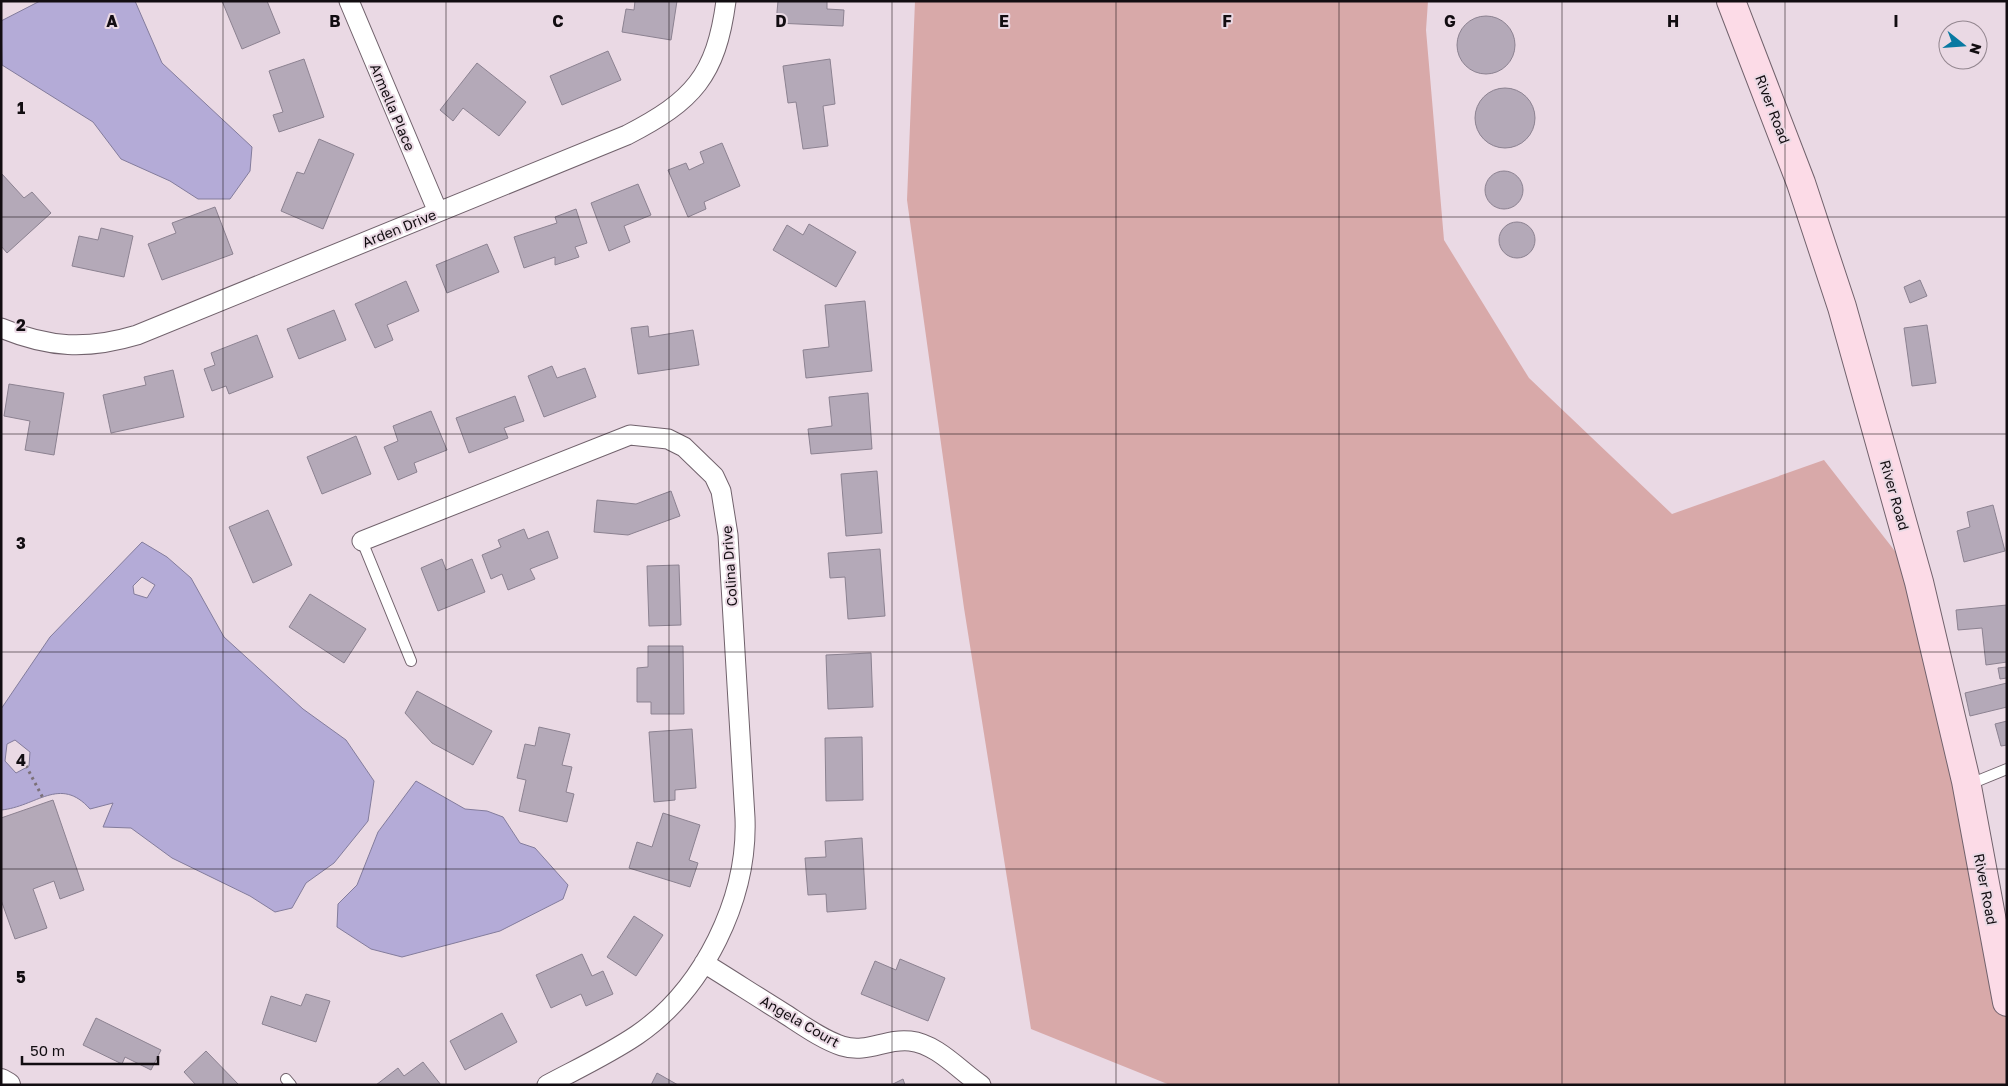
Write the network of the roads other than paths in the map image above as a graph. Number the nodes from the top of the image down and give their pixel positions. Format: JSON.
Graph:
{"nodes":[{"id":1,"x":349,"y":1,"type":"edge"},
{"id":2,"x":726,"y":1,"type":"edge"},
{"id":3,"x":1731,"y":1,"type":"edge"},
{"id":4,"x":438,"y":212,"type":"junction"},
{"id":5,"x":1,"y":328,"type":"edge"},
{"id":6,"x":362,"y":541,"type":"joint"},
{"id":7,"x":411,"y":661,"type":"dead end"},
{"id":8,"x":2007,"y":769,"type":"edge"},
{"id":9,"x":1966,"y":781,"type":"junction"},
{"id":10,"x":704,"y":963,"type":"junction"},
{"id":11,"x":2007,"y":1002,"type":"edge"},
{"id":12,"x":573,"y":1079,"type":"edge"},
{"id":13,"x":1,"y":1081,"type":"edge"},
{"id":14,"x":8,"y":1085,"type":"edge"},
{"id":15,"x":547,"y":1085,"type":"edge"},
{"id":16,"x":981,"y":1085,"type":"edge"}],
"edges":[{"from":1,"to":4,"type":"street","name":"Armella Place"},
{"from":2,"to":4,"type":"street","name":"Arden Drive"},
{"from":3,"to":9,"type":"main road","name":"River Road"},
{"from":4,"to":5,"type":"street","name":"Arden Drive"},
{"from":6,"to":7,"type":"lane","name":"Colina Drive"},
{"from":6,"to":10,"type":"street","name":"Colina Drive"},
{"from":8,"to":9,"type":"lane"},
{"from":9,"to":11,"type":"main road","name":"River Road"},
{"from":10,"to":12,"type":"street","name":"Colina Drive"},
{"from":10,"to":16,"type":"street","name":"Angela Court"},
{"from":12,"to":15,"type":"street","name":"Colina Drive"},
{"from":13,"to":14,"type":"street"}]}
